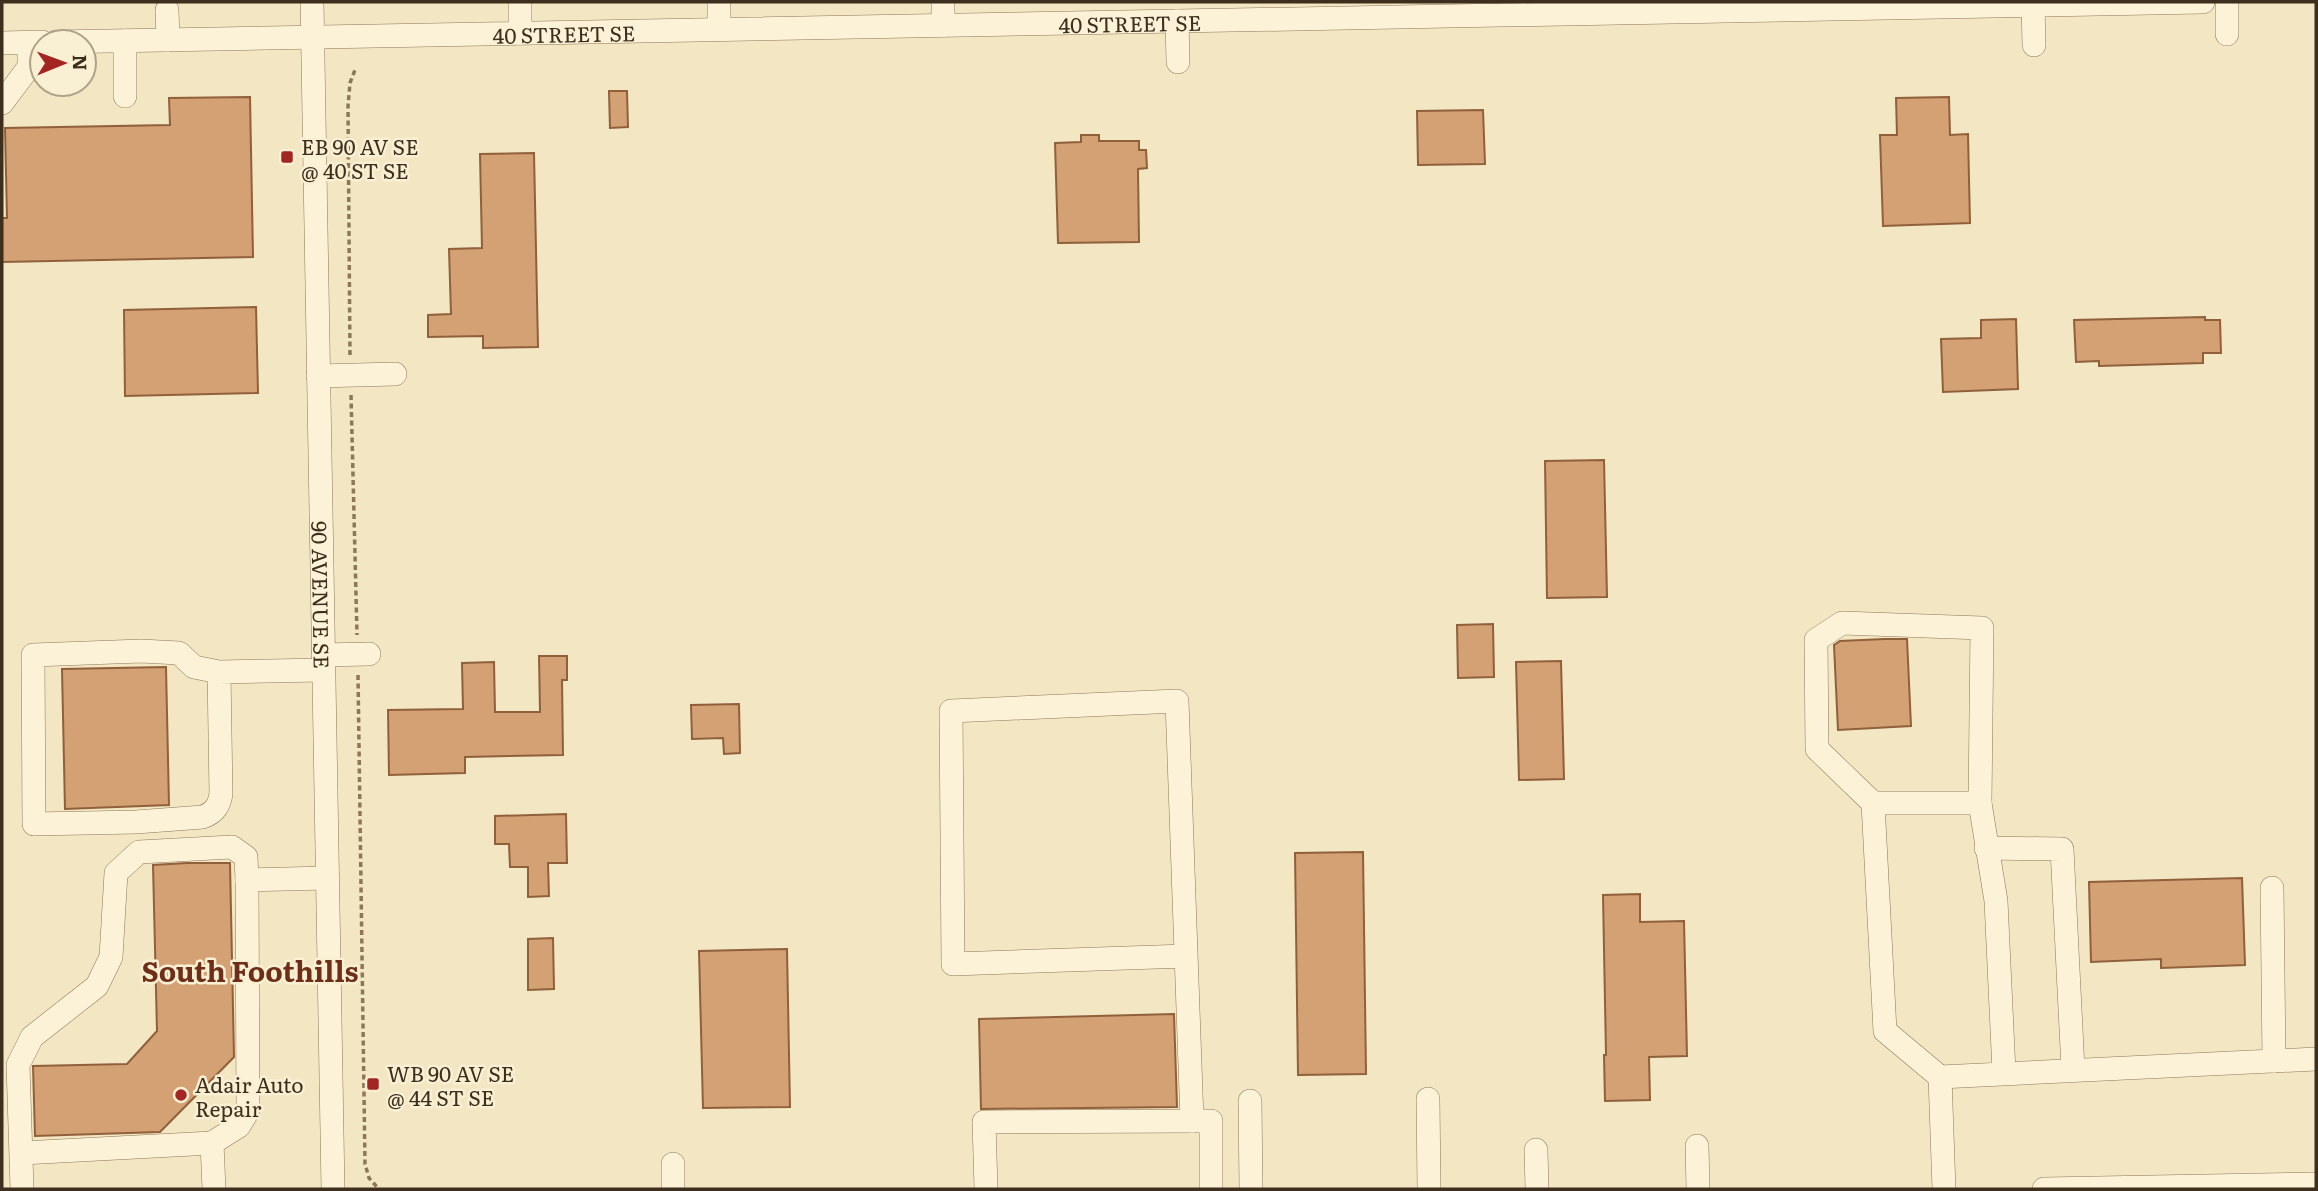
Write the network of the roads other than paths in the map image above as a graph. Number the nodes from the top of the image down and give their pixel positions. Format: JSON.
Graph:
{"nodes":[{"id":1,"x":312,"y":2,"type":"edge"},
{"id":2,"x":520,"y":2,"type":"edge"},
{"id":3,"x":719,"y":2,"type":"edge"},
{"id":4,"x":943,"y":2,"type":"edge"},
{"id":5,"x":2203,"y":2,"type":"edge"},
{"id":6,"x":2227,"y":2,"type":"edge"},
{"id":7,"x":2033,"y":5,"type":"junction"},
{"id":8,"x":167,"y":10,"type":"dead end"},
{"id":9,"x":1177,"y":21,"type":"junction"},
{"id":10,"x":943,"y":25,"type":"junction"},
{"id":11,"x":719,"y":29,"type":"junction"},
{"id":12,"x":520,"y":33,"type":"junction"},
{"id":13,"x":2227,"y":34,"type":"dead end"},
{"id":14,"x":312,"y":37,"type":"junction"},
{"id":15,"x":168,"y":40,"type":"junction"},
{"id":16,"x":98,"y":41,"type":"edge"},
{"id":17,"x":125,"y":41,"type":"junction"},
{"id":18,"x":28,"y":42,"type":"edge"},
{"id":19,"x":2,"y":43,"type":"edge"},
{"id":20,"x":2034,"y":45,"type":"dead end"},
{"id":21,"x":1178,"y":62,"type":"dead end"},
{"id":22,"x":28,"y":68,"type":"edge"},
{"id":23,"x":125,"y":96,"type":"dead end"},
{"id":24,"x":2,"y":103,"type":"edge"},
{"id":25,"x":395,"y":374,"type":"dead end"},
{"id":26,"x":318,"y":376,"type":"junction"},
{"id":27,"x":363,"y":654,"type":"road end"},
{"id":28,"x":323,"y":663,"type":"junction"},
{"id":29,"x":219,"y":672,"type":"junction"},
{"id":30,"x":1872,"y":803,"type":"junction"},
{"id":31,"x":1980,"y":803,"type":"junction"},
{"id":32,"x":1986,"y":848,"type":"junction"},
{"id":33,"x":327,"y":878,"type":"junction"},
{"id":34,"x":247,"y":880,"type":"junction"},
{"id":35,"x":2272,"y":888,"type":"dead end"},
{"id":36,"x":1186,"y":956,"type":"junction"},
{"id":37,"x":2316,"y":1059,"type":"edge"},
{"id":38,"x":2274,"y":1061,"type":"junction"},
{"id":39,"x":2073,"y":1069,"type":"junction"},
{"id":40,"x":2004,"y":1072,"type":"junction"},
{"id":41,"x":1940,"y":1076,"type":"junction"},
{"id":42,"x":1428,"y":1099,"type":"dead end"},
{"id":43,"x":1250,"y":1101,"type":"dead end"},
{"id":44,"x":1192,"y":1121,"type":"junction"},
{"id":45,"x":212,"y":1143,"type":"junction"},
{"id":46,"x":1697,"y":1146,"type":"dead end"},
{"id":47,"x":1536,"y":1150,"type":"dead end"},
{"id":48,"x":22,"y":1153,"type":"junction"},
{"id":49,"x":673,"y":1164,"type":"dead end"},
{"id":50,"x":2316,"y":1184,"type":"edge"},
{"id":51,"x":2264,"y":1187,"type":"edge"},
{"id":52,"x":22,"y":1189,"type":"edge"},
{"id":53,"x":214,"y":1189,"type":"edge"},
{"id":54,"x":333,"y":1189,"type":"edge"},
{"id":55,"x":673,"y":1189,"type":"edge"},
{"id":56,"x":986,"y":1189,"type":"edge"},
{"id":57,"x":1211,"y":1189,"type":"edge"},
{"id":58,"x":1251,"y":1189,"type":"edge"},
{"id":59,"x":1429,"y":1189,"type":"edge"},
{"id":60,"x":1537,"y":1189,"type":"edge"},
{"id":61,"x":1698,"y":1189,"type":"edge"},
{"id":62,"x":1944,"y":1189,"type":"edge"},
{"id":63,"x":2044,"y":1189,"type":"edge"},
{"id":64,"x":2070,"y":1189,"type":"edge"}],
"edges":[{"from":1,"to":14,"type":"street","name":"90 AVENUE SE"},
{"from":2,"to":12,"type":"street"},
{"from":3,"to":11,"type":"street"},
{"from":4,"to":10,"type":"street"},
{"from":5,"to":7,"type":"street","name":"40 STREET SE"},
{"from":6,"to":13,"type":"street"},
{"from":7,"to":9,"type":"street","name":"40 STREET SE"},
{"from":7,"to":20,"type":"street"},
{"from":8,"to":15,"type":"street"},
{"from":9,"to":10,"type":"street","name":"40 STREET SE"},
{"from":9,"to":21,"type":"street"},
{"from":10,"to":11,"type":"street","name":"40 STREET SE"},
{"from":11,"to":12,"type":"street","name":"40 STREET SE"},
{"from":12,"to":14,"type":"street","name":"40 STREET SE"},
{"from":14,"to":15,"type":"street","name":"40 STREET SE"},
{"from":14,"to":26,"type":"street","name":"90 AVENUE SE"},
{"from":15,"to":17,"type":"street","name":"40 STREET SE"},
{"from":16,"to":17,"type":"street","name":"40 STREET SE"},
{"from":17,"to":23,"type":"street"},
{"from":18,"to":19,"type":"street"},
{"from":22,"to":24,"type":"street"},
{"from":25,"to":26,"type":"street"},
{"from":26,"to":28,"type":"street","name":"90 AVENUE SE"},
{"from":27,"to":28,"type":"street"},
{"from":28,"to":29,"type":"street"},
{"from":28,"to":33,"type":"street","name":"90 AVENUE SE"},
{"from":29,"to":29,"type":"street"},
{"from":30,"to":31,"type":"street"},
{"from":30,"to":31,"type":"street"},
{"from":30,"to":41,"type":"street"},
{"from":31,"to":32,"type":"street"},
{"from":32,"to":39,"type":"street"},
{"from":32,"to":40,"type":"street"},
{"from":33,"to":34,"type":"street"},
{"from":33,"to":54,"type":"street","name":"90 AVENUE SE"},
{"from":34,"to":45,"type":"street"},
{"from":34,"to":48,"type":"street"},
{"from":35,"to":38,"type":"street"},
{"from":36,"to":36,"type":"street"},
{"from":36,"to":44,"type":"street"},
{"from":37,"to":38,"type":"street"},
{"from":38,"to":39,"type":"street"},
{"from":39,"to":40,"type":"street"},
{"from":40,"to":41,"type":"street"},
{"from":41,"to":62,"type":"street"},
{"from":42,"to":59,"type":"street"},
{"from":43,"to":58,"type":"street"},
{"from":44,"to":56,"type":"street"},
{"from":44,"to":57,"type":"street"},
{"from":45,"to":48,"type":"street"},
{"from":45,"to":53,"type":"street"},
{"from":46,"to":61,"type":"street"},
{"from":47,"to":60,"type":"street"},
{"from":48,"to":52,"type":"street"},
{"from":49,"to":55,"type":"street"},
{"from":50,"to":51,"type":"street"},
{"from":51,"to":64,"type":"street"},
{"from":63,"to":64,"type":"street"}]}
